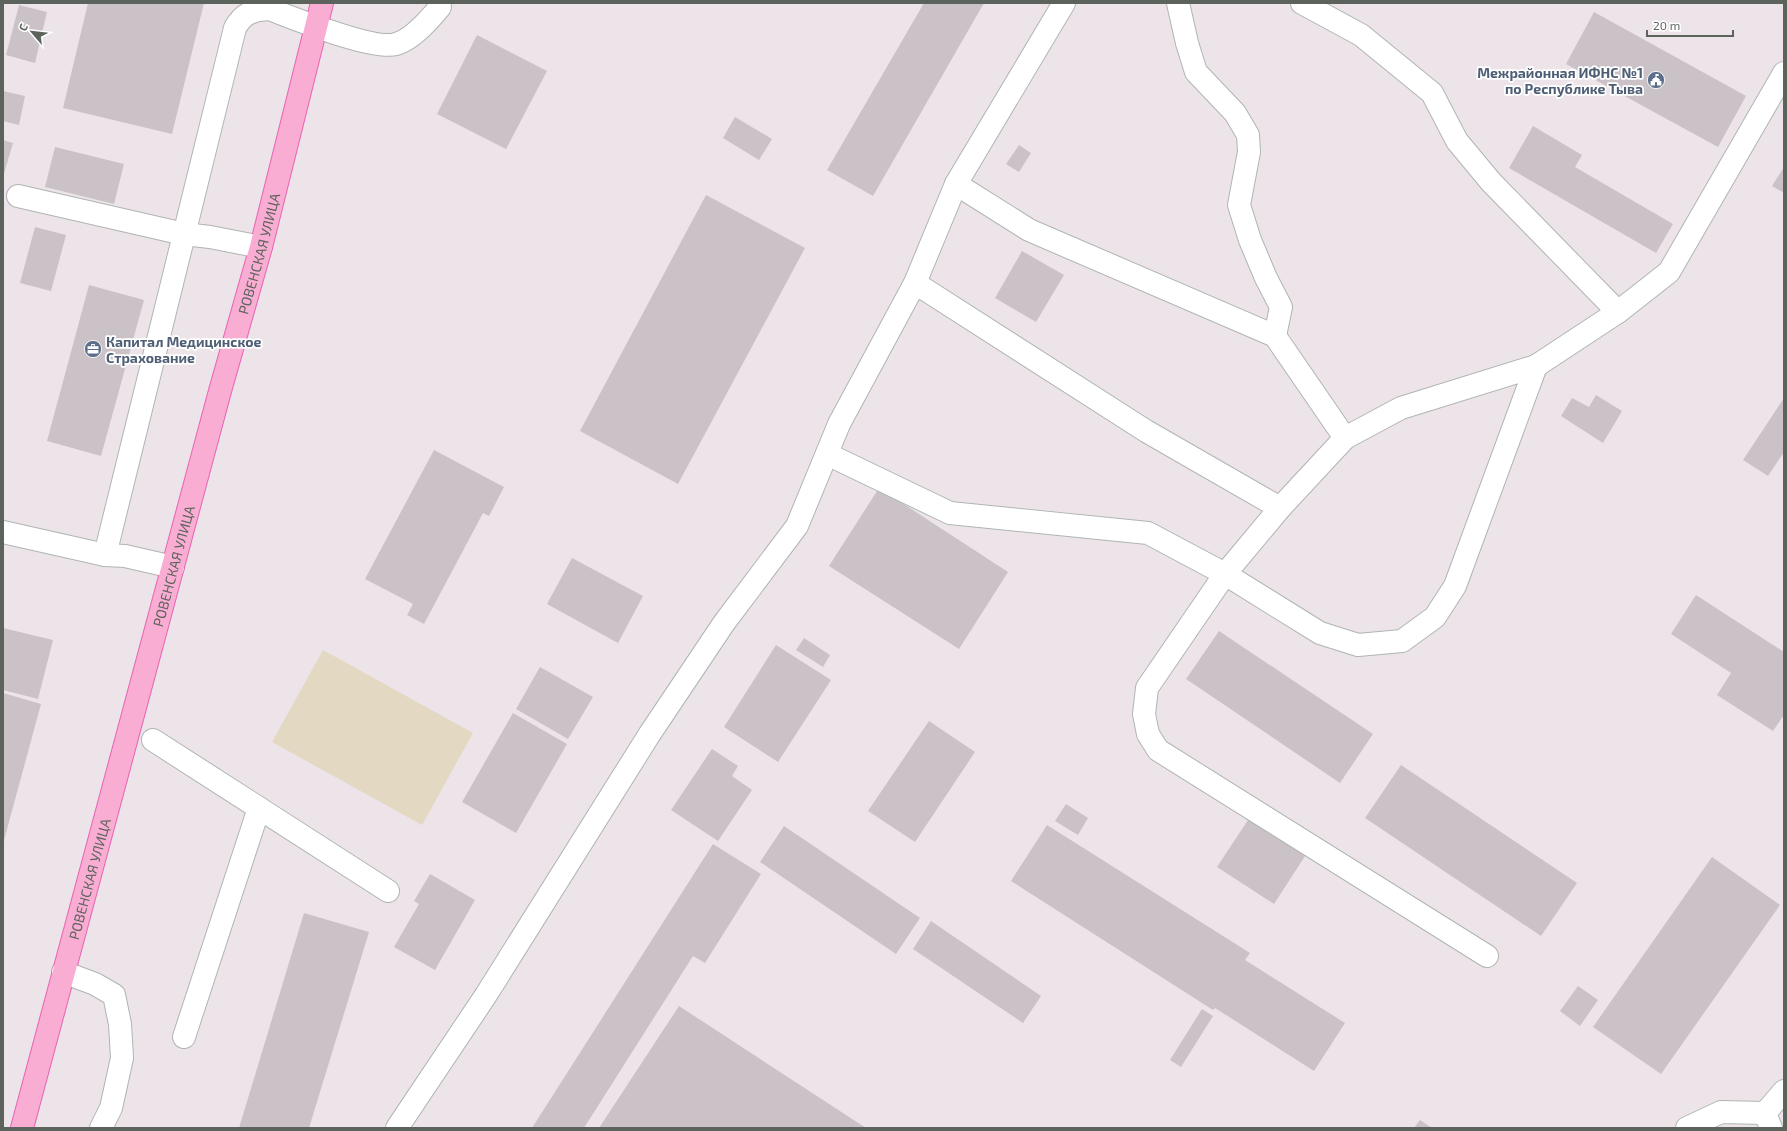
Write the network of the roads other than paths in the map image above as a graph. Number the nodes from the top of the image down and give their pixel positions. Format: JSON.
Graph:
{"nodes":[{"id":1,"x":322,"y":3,"type":"edge"},
{"id":2,"x":1064,"y":3,"type":"edge"},
{"id":3,"x":1178,"y":3,"type":"edge"},
{"id":4,"x":1302,"y":3,"type":"edge"},
{"id":5,"x":440,"y":7,"type":"dead end"},
{"id":6,"x":316,"y":26,"type":"junction"},
{"id":7,"x":1784,"y":73,"type":"edge"},
{"id":8,"x":956,"y":184,"type":"junction"},
{"id":9,"x":18,"y":196,"type":"dead end"},
{"id":10,"x":184,"y":234,"type":"junction"},
{"id":11,"x":261,"y":248,"type":"junction"},
{"id":12,"x":915,"y":283,"type":"junction"},
{"id":13,"x":1618,"y":312,"type":"junction"},
{"id":14,"x":1275,"y":336,"type":"junction"},
{"id":15,"x":1536,"y":366,"type":"junction"},
{"id":16,"x":1345,"y":438,"type":"junction"},
{"id":17,"x":827,"y":454,"type":"junction"},
{"id":18,"x":1280,"y":508,"type":"junction"},
{"id":19,"x":3,"y":532,"type":"edge"},
{"id":20,"x":105,"y":555,"type":"junction"},
{"id":21,"x":173,"y":567,"type":"junction"},
{"id":22,"x":1225,"y":574,"type":"junction"},
{"id":23,"x":153,"y":740,"type":"dead end"},
{"id":24,"x":259,"y":808,"type":"junction"},
{"id":25,"x":388,"y":891,"type":"dead end"},
{"id":26,"x":1487,"y":956,"type":"dead end"},
{"id":27,"x":63,"y":972,"type":"junction"},
{"id":28,"x":184,"y":1036,"type":"dead end"},
{"id":29,"x":1784,"y":1091,"type":"edge"},
{"id":30,"x":111,"y":1108,"type":"junction"},
{"id":31,"x":1768,"y":1120,"type":"edge"},
{"id":32,"x":22,"y":1128,"type":"edge"},
{"id":33,"x":101,"y":1128,"type":"edge"},
{"id":34,"x":120,"y":1128,"type":"edge"},
{"id":35,"x":397,"y":1128,"type":"edge"},
{"id":36,"x":1687,"y":1128,"type":"edge"}],
"edges":[{"from":1,"to":6,"type":"main road","name":"РОВЕНСКАЯ УЛИЦА"},
{"from":2,"to":8,"type":"lane"},
{"from":3,"to":14,"type":"lane"},
{"from":4,"to":13,"type":"lane"},
{"from":5,"to":6,"type":"lane"},
{"from":6,"to":10,"type":"lane"},
{"from":6,"to":11,"type":"main road","name":"РОВЕНСКАЯ УЛИЦА"},
{"from":7,"to":13,"type":"lane"},
{"from":8,"to":12,"type":"lane"},
{"from":8,"to":14,"type":"lane"},
{"from":9,"to":10,"type":"lane"},
{"from":10,"to":11,"type":"lane"},
{"from":10,"to":20,"type":"lane"},
{"from":11,"to":21,"type":"main road","name":"РОВЕНСКАЯ УЛИЦА"},
{"from":12,"to":17,"type":"lane"},
{"from":12,"to":18,"type":"lane"},
{"from":13,"to":15,"type":"lane"},
{"from":14,"to":16,"type":"lane"},
{"from":15,"to":16,"type":"lane"},
{"from":15,"to":22,"type":"lane"},
{"from":16,"to":18,"type":"lane"},
{"from":17,"to":22,"type":"lane"},
{"from":17,"to":35,"type":"lane"},
{"from":18,"to":22,"type":"lane"},
{"from":19,"to":20,"type":"lane"},
{"from":20,"to":21,"type":"lane"},
{"from":21,"to":27,"type":"main road","name":"РОВЕНСКАЯ УЛИЦА"},
{"from":22,"to":26,"type":"lane"},
{"from":23,"to":24,"type":"lane"},
{"from":24,"to":25,"type":"lane"},
{"from":24,"to":28,"type":"lane"},
{"from":27,"to":30,"type":"lane"},
{"from":27,"to":32,"type":"main road","name":"РОВЕНСКАЯ УЛИЦА"},
{"from":29,"to":31,"type":"lane"},
{"from":30,"to":33,"type":"lane"},
{"from":30,"to":34,"type":"lane"},
{"from":31,"to":36,"type":"lane"}]}
